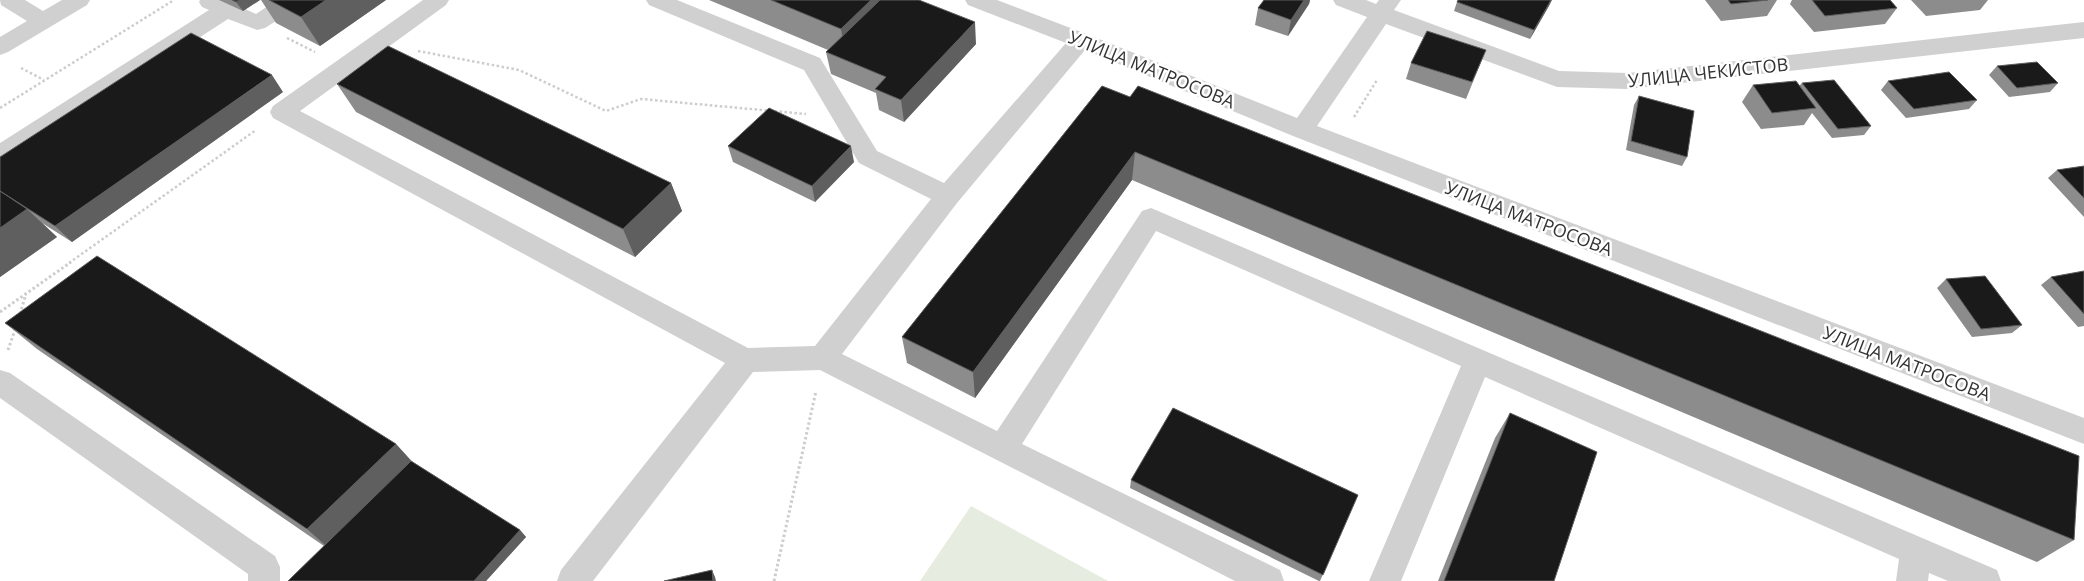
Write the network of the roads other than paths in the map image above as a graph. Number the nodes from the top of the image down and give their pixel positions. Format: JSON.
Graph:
{"nodes":[{"id":1,"x":9,"y":0,"type":"edge"},
{"id":2,"x":79,"y":0,"type":"edge"},
{"id":3,"x":293,"y":0,"type":"edge"},
{"id":4,"x":438,"y":0,"type":"edge"},
{"id":5,"x":657,"y":0,"type":"edge"},
{"id":6,"x":976,"y":0,"type":"edge"},
{"id":7,"x":1344,"y":0,"type":"edge"},
{"id":8,"x":216,"y":5,"type":"edge"},
{"id":9,"x":1386,"y":6,"type":"edge"},
{"id":10,"x":43,"y":21,"type":"junction"},
{"id":11,"x":2084,"y":30,"type":"edge"},
{"id":12,"x":1081,"y":40,"type":"junction"},
{"id":13,"x":0,"y":47,"type":"edge"},
{"id":14,"x":1302,"y":130,"type":"junction"},
{"id":15,"x":0,"y":155,"type":"edge"},
{"id":16,"x":948,"y":196,"type":"junction"},
{"id":17,"x":823,"y":358,"type":"junction"},
{"id":18,"x":746,"y":360,"type":"junction"},
{"id":19,"x":1478,"y":360,"type":"junction"},
{"id":20,"x":3,"y":370,"type":"edge"},
{"id":21,"x":2084,"y":431,"type":"edge"},
{"id":22,"x":1002,"y":449,"type":"junction"},
{"id":23,"x":1914,"y":566,"type":"edge"},
{"id":24,"x":264,"y":581,"type":"edge"},
{"id":25,"x":573,"y":581,"type":"edge"},
{"id":26,"x":1268,"y":581,"type":"edge"},
{"id":27,"x":1385,"y":581,"type":"edge"},
{"id":28,"x":1984,"y":581,"type":"edge"}],
"edges":[{"from":1,"to":10,"type":"street"},
{"from":2,"to":10,"type":"street"},
{"from":3,"to":8,"type":"street"},
{"from":4,"to":18,"type":"street"},
{"from":5,"to":16,"type":"street"},
{"from":6,"to":12,"type":"street","name":"УЛИЦА МАТРОСОВА"},
{"from":7,"to":9,"type":"street","name":"УЛИЦА ЧЕКИСТОВ"},
{"from":8,"to":15,"type":"street"},
{"from":9,"to":11,"type":"street","name":"УЛИЦА ЧЕКИСТОВ"},
{"from":9,"to":14,"type":"street"},
{"from":10,"to":13,"type":"street"},
{"from":12,"to":14,"type":"street","name":"УЛИЦА МАТРОСОВА"},
{"from":12,"to":16,"type":"street"},
{"from":14,"to":21,"type":"street","name":"УЛИЦА МАТРОСОВА"},
{"from":16,"to":17,"type":"street"},
{"from":17,"to":18,"type":"street"},
{"from":17,"to":22,"type":"street"},
{"from":18,"to":25,"type":"street"},
{"from":19,"to":22,"type":"street"},
{"from":19,"to":23,"type":"street"},
{"from":19,"to":27,"type":"street"},
{"from":20,"to":24,"type":"street"},
{"from":22,"to":26,"type":"street"},
{"from":23,"to":28,"type":"street"}]}
